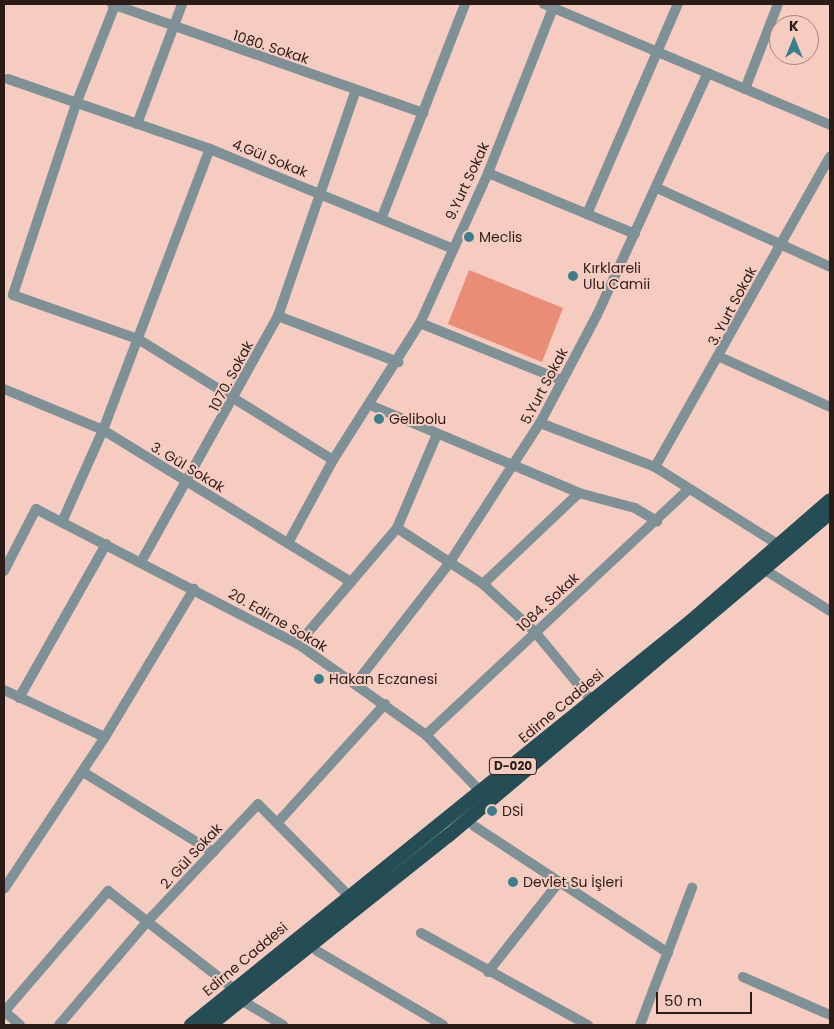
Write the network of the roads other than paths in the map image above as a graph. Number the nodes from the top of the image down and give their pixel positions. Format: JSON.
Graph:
{"nodes":[{"id":1,"x":113,"y":4,"type":"edge"},
{"id":2,"x":182,"y":4,"type":"edge"},
{"id":3,"x":465,"y":4,"type":"edge"},
{"id":4,"x":678,"y":4,"type":"edge"},
{"id":5,"x":778,"y":4,"type":"edge"},
{"id":6,"x":548,"y":6,"type":"edge"},
{"id":7,"x":173,"y":29,"type":"junction"},
{"id":8,"x":657,"y":51,"type":"junction"},
{"id":9,"x":708,"y":73,"type":"junction"},
{"id":10,"x":8,"y":79,"type":"dead end"},
{"id":11,"x":745,"y":89,"type":"junction"},
{"id":12,"x":356,"y":90,"type":"junction"},
{"id":13,"x":76,"y":104,"type":"junction"},
{"id":14,"x":423,"y":113,"type":"junction"},
{"id":15,"x":137,"y":124,"type":"junction"},
{"id":16,"x":830,"y":125,"type":"edge"},
{"id":17,"x":210,"y":149,"type":"junction"},
{"id":18,"x":830,"y":156,"type":"edge"},
{"id":19,"x":488,"y":173,"type":"junction"},
{"id":20,"x":657,"y":188,"type":"junction"},
{"id":21,"x":319,"y":192,"type":"junction"},
{"id":22,"x":587,"y":214,"type":"junction"},
{"id":23,"x":382,"y":217,"type":"junction"},
{"id":24,"x":635,"y":234,"type":"junction"},
{"id":25,"x":780,"y":246,"type":"junction"},
{"id":26,"x":451,"y":248,"type":"junction"},
{"id":27,"x":830,"y":267,"type":"edge"},
{"id":28,"x":278,"y":316,"type":"junction"},
{"id":29,"x":420,"y":323,"type":"junction"},
{"id":30,"x":138,"y":339,"type":"junction"},
{"id":31,"x":720,"y":357,"type":"junction"},
{"id":32,"x":398,"y":362,"type":"junction"},
{"id":33,"x":561,"y":380,"type":"junction"},
{"id":34,"x":4,"y":390,"type":"edge"},
{"id":35,"x":236,"y":397,"type":"junction"},
{"id":36,"x":370,"y":405,"type":"junction"},
{"id":37,"x":830,"y":405,"type":"edge"},
{"id":38,"x":540,"y":423,"type":"junction"},
{"id":39,"x":103,"y":430,"type":"junction"},
{"id":40,"x":437,"y":434,"type":"junction"},
{"id":41,"x":333,"y":460,"type":"junction"},
{"id":42,"x":516,"y":466,"type":"junction"},
{"id":43,"x":655,"y":467,"type":"junction"},
{"id":44,"x":185,"y":482,"type":"junction"},
{"id":45,"x":689,"y":489,"type":"junction"},
{"id":46,"x":578,"y":493,"type":"junction"},
{"id":47,"x":830,"y":500,"type":"edge"},
{"id":48,"x":828,"y":519,"type":"edge"},
{"id":49,"x":657,"y":521,"type":"junction"},
{"id":50,"x":62,"y":522,"type":"junction"},
{"id":51,"x":397,"y":528,"type":"junction"},
{"id":52,"x":288,"y":543,"type":"junction"},
{"id":53,"x":106,"y":544,"type":"junction"},
{"id":54,"x":779,"y":545,"type":"junction"},
{"id":55,"x":141,"y":562,"type":"junction"},
{"id":56,"x":448,"y":565,"type":"junction"},
{"id":57,"x":765,"y":570,"type":"junction"},
{"id":58,"x":4,"y":571,"type":"edge"},
{"id":59,"x":351,"y":582,"type":"junction"},
{"id":60,"x":483,"y":584,"type":"junction"},
{"id":61,"x":194,"y":589,"type":"junction"},
{"id":62,"x":830,"y":611,"type":"edge"},
{"id":63,"x":535,"y":632,"type":"junction"},
{"id":64,"x":298,"y":644,"type":"junction"},
{"id":65,"x":356,"y":683,"type":"junction"},
{"id":66,"x":4,"y":690,"type":"edge"},
{"id":67,"x":19,"y":698,"type":"junction"},
{"id":68,"x":592,"y":700,"type":"junction"},
{"id":69,"x":385,"y":704,"type":"junction"},
{"id":70,"x":426,"y":735,"type":"junction"},
{"id":71,"x":105,"y":737,"type":"junction"},
{"id":72,"x":83,"y":772,"type":"junction"},
{"id":73,"x":482,"y":793,"type":"junction"},
{"id":74,"x":279,"y":821,"type":"junction"},
{"id":75,"x":474,"y":826,"type":"dead end"},
{"id":76,"x":213,"y":852,"type":"junction"},
{"id":77,"x":559,"y":882,"type":"junction"},
{"id":78,"x":692,"y":888,"type":"dead end"},
{"id":79,"x":4,"y":889,"type":"edge"},
{"id":80,"x":349,"y":896,"type":"junction"},
{"id":81,"x":148,"y":922,"type":"junction"},
{"id":82,"x":421,"y":933,"type":"dead end"},
{"id":83,"x":317,"y":952,"type":"dead end"},
{"id":84,"x":668,"y":952,"type":"junction"},
{"id":85,"x":488,"y":972,"type":"junction"},
{"id":86,"x":743,"y":977,"type":"dead end"},
{"id":87,"x":238,"y":994,"type":"junction"},
{"id":88,"x":4,"y":1011,"type":"edge"},
{"id":89,"x":830,"y":1015,"type":"edge"},
{"id":90,"x":20,"y":1025,"type":"edge"},
{"id":91,"x":59,"y":1025,"type":"edge"},
{"id":92,"x":191,"y":1025,"type":"edge"},
{"id":93,"x":210,"y":1025,"type":"edge"},
{"id":94,"x":283,"y":1025,"type":"edge"},
{"id":95,"x":443,"y":1025,"type":"edge"},
{"id":96,"x":588,"y":1025,"type":"edge"},
{"id":97,"x":640,"y":1025,"type":"edge"}],
"edges":[{"from":1,"to":7,"type":"street","name":"1080. Sokak"},
{"from":1,"to":13,"type":"street"},
{"from":2,"to":7,"type":"street"},
{"from":3,"to":14,"type":"street"},
{"from":4,"to":8,"type":"street"},
{"from":5,"to":11,"type":"street"},
{"from":6,"to":8,"type":"street"},
{"from":6,"to":19,"type":"street","name":"9.Yurt Sokak"},
{"from":7,"to":12,"type":"street","name":"1080. Sokak"},
{"from":7,"to":15,"type":"street"},
{"from":8,"to":9,"type":"street"},
{"from":8,"to":22,"type":"street"},
{"from":9,"to":11,"type":"street"},
{"from":9,"to":20,"type":"street","name":"5.Yurt Sokak"},
{"from":10,"to":13,"type":"street","name":"4.Gül Sokak"},
{"from":11,"to":16,"type":"street"},
{"from":12,"to":14,"type":"street","name":"1080. Sokak"},
{"from":12,"to":21,"type":"street","name":"1070. Sokak"},
{"from":13,"to":15,"type":"street","name":"4.Gül Sokak"},
{"from":13,"to":30,"type":"street"},
{"from":14,"to":23,"type":"street"},
{"from":15,"to":17,"type":"street","name":"4.Gül Sokak"},
{"from":17,"to":21,"type":"street","name":"4.Gül Sokak"},
{"from":17,"to":30,"type":"street"},
{"from":18,"to":25,"type":"street","name":"3. Yurt Sokak"},
{"from":19,"to":22,"type":"street"},
{"from":19,"to":26,"type":"street","name":"9.Yurt Sokak"},
{"from":20,"to":24,"type":"street","name":"5.Yurt Sokak"},
{"from":20,"to":25,"type":"street"},
{"from":21,"to":23,"type":"street","name":"4.Gül Sokak"},
{"from":21,"to":28,"type":"street","name":"1070. Sokak"},
{"from":22,"to":24,"type":"street"},
{"from":23,"to":26,"type":"street","name":"4.Gül Sokak"},
{"from":24,"to":33,"type":"street","name":"5.Yurt Sokak"},
{"from":25,"to":27,"type":"street"},
{"from":25,"to":31,"type":"street","name":"3. Yurt Sokak"},
{"from":26,"to":29,"type":"street","name":"9.Yurt Sokak"},
{"from":28,"to":32,"type":"street"},
{"from":28,"to":35,"type":"street","name":"1070. Sokak"},
{"from":29,"to":32,"type":"street","name":"9.Yurt Sokak"},
{"from":29,"to":33,"type":"street"},
{"from":30,"to":35,"type":"street"},
{"from":30,"to":39,"type":"street"},
{"from":31,"to":37,"type":"street"},
{"from":31,"to":43,"type":"street","name":"3. Yurt Sokak"},
{"from":32,"to":36,"type":"street","name":"9.Yurt Sokak"},
{"from":33,"to":38,"type":"street","name":"5.Yurt Sokak"},
{"from":34,"to":39,"type":"street","name":"3. Gül Sokak"},
{"from":35,"to":41,"type":"street"},
{"from":35,"to":44,"type":"street","name":"1070. Sokak"},
{"from":36,"to":40,"type":"street"},
{"from":36,"to":41,"type":"street","name":"9.Yurt Sokak"},
{"from":38,"to":42,"type":"street","name":"5.Yurt Sokak"},
{"from":38,"to":43,"type":"street"},
{"from":39,"to":44,"type":"street","name":"3. Gül Sokak"},
{"from":39,"to":50,"type":"street"},
{"from":40,"to":42,"type":"street"},
{"from":40,"to":51,"type":"street"},
{"from":41,"to":52,"type":"street","name":"9.Yurt Sokak"},
{"from":42,"to":46,"type":"street"},
{"from":42,"to":56,"type":"street","name":"5.Yurt Sokak"},
{"from":43,"to":45,"type":"street"},
{"from":44,"to":52,"type":"street","name":"3. Gül Sokak"},
{"from":44,"to":55,"type":"street","name":"1070. Sokak"},
{"from":45,"to":49,"type":"street","name":"1084. Sokak"},
{"from":45,"to":54,"type":"street"},
{"from":46,"to":49,"type":"street"},
{"from":46,"to":60,"type":"street"},
{"from":47,"to":54,"type":"highway","name":"Edirne Caddesi","number":"D-020"},
{"from":48,"to":57,"type":"highway","name":"Edirne Caddesi"},
{"from":49,"to":63,"type":"street","name":"1084. Sokak"},
{"from":50,"to":53,"type":"street","name":"20. Edirne Sokak"},
{"from":50,"to":58,"type":"street","name":"20. Edirne Sokak"},
{"from":51,"to":56,"type":"street"},
{"from":51,"to":59,"type":"street"},
{"from":52,"to":59,"type":"street","name":"3. Gül Sokak"},
{"from":53,"to":55,"type":"street","name":"20. Edirne Sokak"},
{"from":53,"to":67,"type":"street"},
{"from":54,"to":68,"type":"highway","name":"Edirne Caddesi","number":"D-020"},
{"from":55,"to":61,"type":"street","name":"20. Edirne Sokak"},
{"from":56,"to":60,"type":"street"},
{"from":56,"to":65,"type":"street","name":"5.Yurt Sokak"},
{"from":57,"to":62,"type":"street"},
{"from":57,"to":87,"type":"highway","name":"Edirne Caddesi"},
{"from":59,"to":64,"type":"street"},
{"from":60,"to":63,"type":"street"},
{"from":61,"to":64,"type":"street","name":"20. Edirne Sokak"},
{"from":61,"to":71,"type":"street"},
{"from":63,"to":68,"type":"street"},
{"from":63,"to":70,"type":"street","name":"1084. Sokak"},
{"from":64,"to":65,"type":"street","name":"20. Edirne Sokak"},
{"from":65,"to":69,"type":"street","name":"20. Edirne Sokak"},
{"from":66,"to":67,"type":"street"},
{"from":67,"to":71,"type":"street"},
{"from":68,"to":73,"type":"highway","name":"Edirne Caddesi","number":"D-020"},
{"from":69,"to":70,"type":"street","name":"20. Edirne Sokak"},
{"from":69,"to":74,"type":"street"},
{"from":70,"to":73,"type":"street","name":"20. Edirne Sokak"},
{"from":71,"to":72,"type":"street"},
{"from":72,"to":76,"type":"street"},
{"from":72,"to":79,"type":"street"},
{"from":73,"to":80,"type":"highway","name":"Edirne Caddesi","number":"D-020"},
{"from":74,"to":76,"type":"street","name":"2. Gül Sokak"},
{"from":74,"to":80,"type":"street","name":"2. Gül Sokak"},
{"from":75,"to":77,"type":"street"},
{"from":76,"to":81,"type":"street","name":"2. Gül Sokak"},
{"from":77,"to":84,"type":"street"},
{"from":77,"to":85,"type":"street"},
{"from":78,"to":84,"type":"street"},
{"from":80,"to":87,"type":"highway","name":"Edirne Caddesi","number":"D-020"},
{"from":81,"to":87,"type":"street"},
{"from":81,"to":88,"type":"street"},
{"from":81,"to":91,"type":"street","name":"2. Gül Sokak"},
{"from":82,"to":85,"type":"street"},
{"from":83,"to":95,"type":"street"},
{"from":84,"to":97,"type":"street"},
{"from":85,"to":96,"type":"street"},
{"from":86,"to":89,"type":"street"},
{"from":87,"to":92,"type":"highway","name":"Edirne Caddesi","number":"D-020"},
{"from":87,"to":93,"type":"highway","name":"Edirne Caddesi"},
{"from":87,"to":94,"type":"street"},
{"from":88,"to":90,"type":"street"}]}
